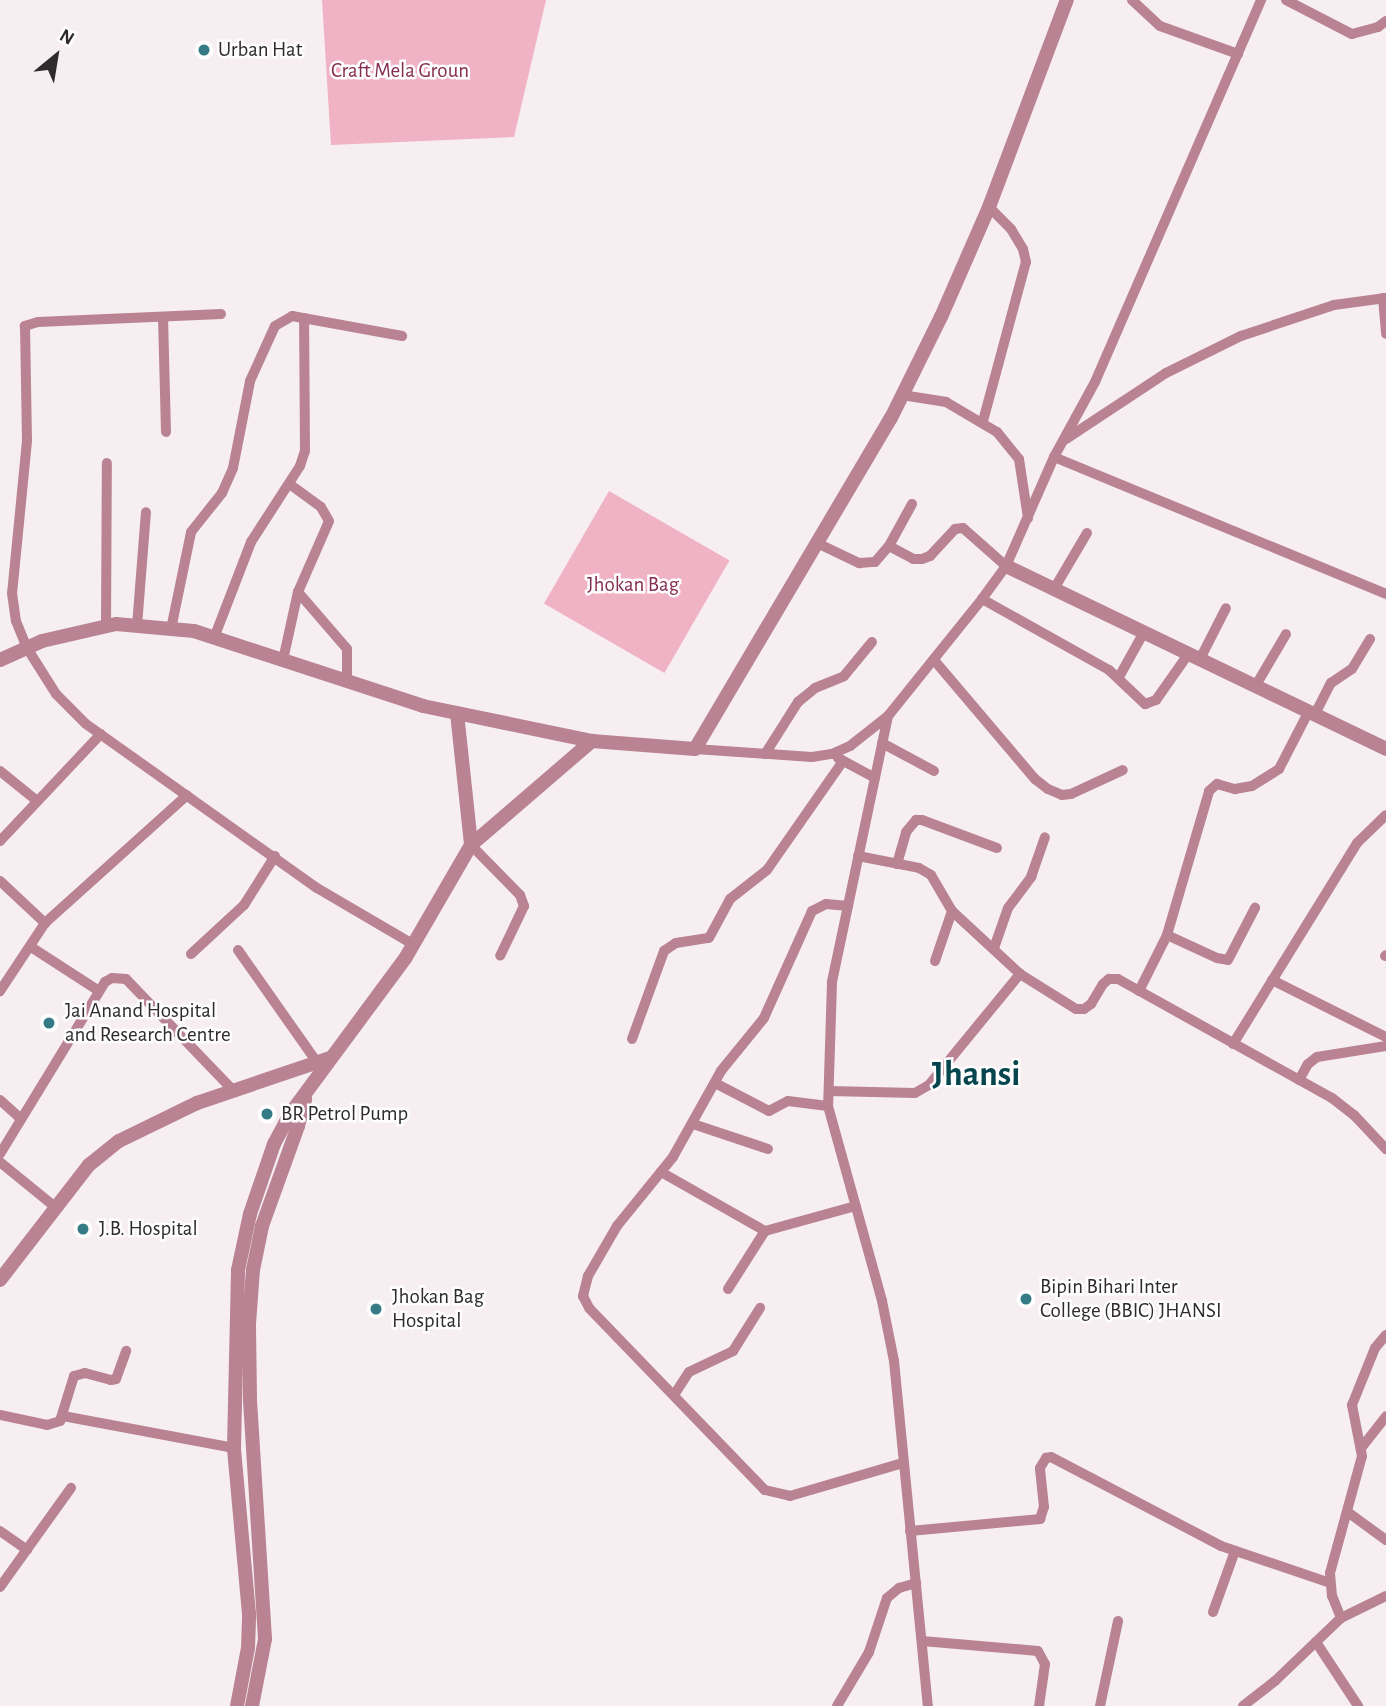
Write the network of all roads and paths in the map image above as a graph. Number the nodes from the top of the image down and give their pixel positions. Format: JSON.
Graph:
{"nodes":[{"id":1,"x":1067,"y":0,"type":"edge"},
{"id":2,"x":1132,"y":0,"type":"edge"},
{"id":3,"x":1261,"y":0,"type":"edge"},
{"id":4,"x":1286,"y":0,"type":"edge"},
{"id":5,"x":1386,"y":21,"type":"edge"},
{"id":6,"x":1238,"y":54,"type":"junction"},
{"id":7,"x":989,"y":207,"type":"junction"},
{"id":8,"x":1385,"y":298,"type":"edge"},
{"id":9,"x":221,"y":314,"type":"dead end"},
{"id":10,"x":163,"y":317,"type":"junction"},
{"id":11,"x":304,"y":318,"type":"junction"},
{"id":12,"x":1386,"y":334,"type":"edge"},
{"id":13,"x":402,"y":336,"type":"dead end"},
{"id":14,"x":902,"y":395,"type":"junction"},
{"id":15,"x":983,"y":421,"type":"junction"},
{"id":16,"x":166,"y":432,"type":"dead end"},
{"id":17,"x":1064,"y":440,"type":"junction"},
{"id":18,"x":1054,"y":457,"type":"junction"},
{"id":19,"x":107,"y":463,"type":"dead end"},
{"id":20,"x":289,"y":484,"type":"junction"},
{"id":21,"x":912,"y":504,"type":"dead end"},
{"id":22,"x":146,"y":512,"type":"dead end"},
{"id":23,"x":1028,"y":518,"type":"junction"},
{"id":24,"x":1087,"y":533,"type":"dead end"},
{"id":25,"x":817,"y":543,"type":"junction"},
{"id":26,"x":889,"y":546,"type":"junction"},
{"id":27,"x":1006,"y":566,"type":"junction"},
{"id":28,"x":1054,"y":589,"type":"junction"},
{"id":29,"x":298,"y":592,"type":"junction"},
{"id":30,"x":1386,"y":594,"type":"edge"},
{"id":31,"x":982,"y":599,"type":"junction"},
{"id":32,"x":1226,"y":608,"type":"dead end"},
{"id":33,"x":138,"y":626,"type":"junction"},
{"id":34,"x":106,"y":627,"type":"junction"},
{"id":35,"x":171,"y":629,"type":"junction"},
{"id":36,"x":1144,"y":632,"type":"junction"},
{"id":37,"x":1286,"y":634,"type":"dead end"},
{"id":38,"x":214,"y":638,"type":"junction"},
{"id":39,"x":1370,"y":639,"type":"dead end"},
{"id":40,"x":872,"y":642,"type":"dead end"},
{"id":41,"x":27,"y":648,"type":"junction"},
{"id":42,"x":1194,"y":656,"type":"junction"},
{"id":43,"x":0,"y":660,"type":"edge"},
{"id":44,"x":283,"y":660,"type":"junction"},
{"id":45,"x":934,"y":660,"type":"junction"},
{"id":46,"x":1119,"y":677,"type":"junction"},
{"id":47,"x":347,"y":681,"type":"junction"},
{"id":48,"x":1256,"y":685,"type":"junction"},
{"id":49,"x":457,"y":713,"type":"junction"},
{"id":50,"x":1312,"y":713,"type":"junction"},
{"id":51,"x":888,"y":716,"type":"junction"},
{"id":52,"x":101,"y":734,"type":"junction"},
{"id":53,"x":592,"y":741,"type":"junction"},
{"id":54,"x":882,"y":743,"type":"junction"},
{"id":55,"x":695,"y":749,"type":"junction"},
{"id":56,"x":1386,"y":749,"type":"edge"},
{"id":57,"x":765,"y":754,"type":"junction"},
{"id":58,"x":831,"y":754,"type":"junction"},
{"id":59,"x":843,"y":761,"type":"junction"},
{"id":60,"x":1123,"y":770,"type":"dead end"},
{"id":61,"x":0,"y":771,"type":"edge"},
{"id":62,"x":934,"y":771,"type":"dead end"},
{"id":63,"x":875,"y":778,"type":"junction"},
{"id":64,"x":187,"y":795,"type":"junction"},
{"id":65,"x":37,"y":801,"type":"junction"},
{"id":66,"x":1386,"y":815,"type":"edge"},
{"id":67,"x":1045,"y":837,"type":"dead end"},
{"id":68,"x":0,"y":841,"type":"edge"},
{"id":69,"x":471,"y":845,"type":"junction"},
{"id":70,"x":997,"y":848,"type":"dead end"},
{"id":71,"x":275,"y":856,"type":"junction"},
{"id":72,"x":859,"y":856,"type":"junction"},
{"id":73,"x":897,"y":864,"type":"junction"},
{"id":74,"x":0,"y":881,"type":"edge"},
{"id":75,"x":848,"y":906,"type":"junction"},
{"id":76,"x":1255,"y":908,"type":"dead end"},
{"id":77,"x":952,"y":911,"type":"junction"},
{"id":78,"x":45,"y":923,"type":"junction"},
{"id":79,"x":1167,"y":935,"type":"junction"},
{"id":80,"x":414,"y":945,"type":"junction"},
{"id":81,"x":31,"y":947,"type":"junction"},
{"id":82,"x":994,"y":948,"type":"junction"},
{"id":83,"x":238,"y":950,"type":"dead end"},
{"id":84,"x":191,"y":954,"type":"dead end"},
{"id":85,"x":500,"y":956,"type":"dead end"},
{"id":86,"x":935,"y":961,"type":"dead end"},
{"id":87,"x":1020,"y":974,"type":"junction"},
{"id":88,"x":1272,"y":980,"type":"junction"},
{"id":89,"x":0,"y":991,"type":"edge"},
{"id":90,"x":99,"y":991,"type":"junction"},
{"id":91,"x":1139,"y":991,"type":"junction"},
{"id":92,"x":1386,"y":1037,"type":"edge"},
{"id":93,"x":632,"y":1039,"type":"dead end"},
{"id":94,"x":1233,"y":1044,"type":"junction"},
{"id":95,"x":1386,"y":1046,"type":"edge"},
{"id":96,"x":333,"y":1056,"type":"junction"},
{"id":97,"x":317,"y":1064,"type":"junction"},
{"id":98,"x":1299,"y":1080,"type":"junction"},
{"id":99,"x":715,"y":1083,"type":"junction"},
{"id":100,"x":233,"y":1090,"type":"junction"},
{"id":101,"x":829,"y":1091,"type":"junction"},
{"id":102,"x":306,"y":1094,"type":"junction"},
{"id":103,"x":0,"y":1100,"type":"edge"},
{"id":104,"x":828,"y":1106,"type":"junction"},
{"id":105,"x":21,"y":1119,"type":"junction"},
{"id":106,"x":693,"y":1124,"type":"junction"},
{"id":107,"x":1386,"y":1148,"type":"edge"},
{"id":108,"x":768,"y":1150,"type":"dead end"},
{"id":109,"x":0,"y":1154,"type":"edge"},
{"id":110,"x":0,"y":1162,"type":"edge"},
{"id":111,"x":662,"y":1172,"type":"junction"},
{"id":112,"x":856,"y":1206,"type":"junction"},
{"id":113,"x":55,"y":1207,"type":"junction"},
{"id":114,"x":765,"y":1231,"type":"junction"},
{"id":115,"x":0,"y":1280,"type":"edge"},
{"id":116,"x":728,"y":1289,"type":"dead end"},
{"id":117,"x":760,"y":1308,"type":"dead end"},
{"id":118,"x":1386,"y":1335,"type":"edge"},
{"id":119,"x":126,"y":1351,"type":"dead end"},
{"id":120,"x":674,"y":1395,"type":"junction"},
{"id":121,"x":0,"y":1415,"type":"edge"},
{"id":122,"x":64,"y":1416,"type":"junction"},
{"id":123,"x":1386,"y":1416,"type":"edge"},
{"id":124,"x":1362,"y":1447,"type":"junction"},
{"id":125,"x":234,"y":1448,"type":"junction"},
{"id":126,"x":904,"y":1463,"type":"junction"},
{"id":127,"x":71,"y":1488,"type":"dead end"},
{"id":128,"x":1349,"y":1513,"type":"junction"},
{"id":129,"x":0,"y":1531,"type":"edge"},
{"id":130,"x":910,"y":1531,"type":"junction"},
{"id":131,"x":1386,"y":1540,"type":"edge"},
{"id":132,"x":27,"y":1550,"type":"junction"},
{"id":133,"x":1234,"y":1551,"type":"junction"},
{"id":134,"x":916,"y":1583,"type":"junction"},
{"id":135,"x":1330,"y":1583,"type":"junction"},
{"id":136,"x":0,"y":1587,"type":"edge"},
{"id":137,"x":1386,"y":1596,"type":"edge"},
{"id":138,"x":1213,"y":1612,"type":"dead end"},
{"id":139,"x":1341,"y":1618,"type":"junction"},
{"id":140,"x":1118,"y":1621,"type":"dead end"},
{"id":141,"x":922,"y":1641,"type":"junction"},
{"id":142,"x":1316,"y":1642,"type":"junction"},
{"id":143,"x":237,"y":1706,"type":"edge"},
{"id":144,"x":252,"y":1706,"type":"edge"},
{"id":145,"x":837,"y":1706,"type":"edge"},
{"id":146,"x":928,"y":1706,"type":"edge"},
{"id":147,"x":1040,"y":1706,"type":"edge"},
{"id":148,"x":1100,"y":1706,"type":"edge"},
{"id":149,"x":1243,"y":1706,"type":"edge"},
{"id":150,"x":1358,"y":1706,"type":"edge"}],
"edges":[{"from":1,"to":7,"type":"street"},
{"from":2,"to":6,"type":"street"},
{"from":3,"to":6,"type":"street"},
{"from":4,"to":5,"type":"street"},
{"from":6,"to":17,"type":"street"},
{"from":7,"to":14,"type":"street"},
{"from":7,"to":15,"type":"street"},
{"from":8,"to":12,"type":"street"},
{"from":8,"to":17,"type":"street"},
{"from":9,"to":10,"type":"street"},
{"from":10,"to":16,"type":"street"},
{"from":10,"to":41,"type":"street"},
{"from":11,"to":13,"type":"street"},
{"from":11,"to":20,"type":"street"},
{"from":11,"to":35,"type":"street"},
{"from":14,"to":15,"type":"street"},
{"from":14,"to":25,"type":"street"},
{"from":15,"to":23,"type":"street"},
{"from":17,"to":18,"type":"street"},
{"from":18,"to":23,"type":"street"},
{"from":18,"to":30,"type":"street"},
{"from":19,"to":34,"type":"street"},
{"from":20,"to":29,"type":"street"},
{"from":20,"to":38,"type":"street"},
{"from":21,"to":26,"type":"street"},
{"from":22,"to":33,"type":"street"},
{"from":23,"to":27,"type":"street"},
{"from":24,"to":28,"type":"street"},
{"from":25,"to":26,"type":"street"},
{"from":25,"to":55,"type":"street"},
{"from":26,"to":27,"type":"street"},
{"from":27,"to":28,"type":"street"},
{"from":27,"to":31,"type":"street"},
{"from":28,"to":36,"type":"street"},
{"from":29,"to":44,"type":"street"},
{"from":29,"to":47,"type":"street"},
{"from":31,"to":45,"type":"street"},
{"from":31,"to":46,"type":"street"},
{"from":32,"to":42,"type":"street"},
{"from":33,"to":34,"type":"street"},
{"from":33,"to":35,"type":"street"},
{"from":34,"to":41,"type":"street"},
{"from":35,"to":38,"type":"street"},
{"from":36,"to":42,"type":"street"},
{"from":36,"to":46,"type":"street"},
{"from":37,"to":48,"type":"street"},
{"from":38,"to":44,"type":"street"},
{"from":39,"to":50,"type":"street"},
{"from":40,"to":57,"type":"street"},
{"from":41,"to":43,"type":"street"},
{"from":41,"to":52,"type":"street"},
{"from":42,"to":46,"type":"street"},
{"from":42,"to":48,"type":"street"},
{"from":44,"to":47,"type":"street"},
{"from":45,"to":51,"type":"street"},
{"from":45,"to":60,"type":"street"},
{"from":47,"to":49,"type":"street"},
{"from":48,"to":50,"type":"street"},
{"from":49,"to":53,"type":"street"},
{"from":49,"to":69,"type":"street"},
{"from":50,"to":56,"type":"street"},
{"from":50,"to":79,"type":"street"},
{"from":51,"to":54,"type":"street"},
{"from":51,"to":58,"type":"street"},
{"from":52,"to":64,"type":"street"},
{"from":52,"to":65,"type":"street"},
{"from":53,"to":55,"type":"street"},
{"from":53,"to":69,"type":"street"},
{"from":54,"to":62,"type":"street"},
{"from":54,"to":63,"type":"street"},
{"from":55,"to":57,"type":"street"},
{"from":57,"to":58,"type":"street"},
{"from":58,"to":59,"type":"street"},
{"from":59,"to":63,"type":"street"},
{"from":59,"to":93,"type":"street"},
{"from":61,"to":65,"type":"street"},
{"from":63,"to":72,"type":"street"},
{"from":64,"to":71,"type":"street"},
{"from":64,"to":78,"type":"street"},
{"from":65,"to":68,"type":"street"},
{"from":66,"to":88,"type":"street"},
{"from":67,"to":82,"type":"street"},
{"from":69,"to":80,"type":"street"},
{"from":69,"to":85,"type":"street"},
{"from":70,"to":73,"type":"street"},
{"from":71,"to":80,"type":"street"},
{"from":71,"to":84,"type":"street"},
{"from":72,"to":73,"type":"street"},
{"from":72,"to":75,"type":"street"},
{"from":73,"to":77,"type":"street"},
{"from":74,"to":78,"type":"street"},
{"from":75,"to":99,"type":"street"},
{"from":75,"to":101,"type":"street"},
{"from":76,"to":79,"type":"street"},
{"from":77,"to":82,"type":"street"},
{"from":77,"to":86,"type":"street"},
{"from":78,"to":81,"type":"street"},
{"from":79,"to":91,"type":"street"},
{"from":80,"to":96,"type":"street"},
{"from":81,"to":89,"type":"street"},
{"from":81,"to":90,"type":"street"},
{"from":82,"to":87,"type":"street"},
{"from":83,"to":97,"type":"street"},
{"from":87,"to":91,"type":"street"},
{"from":87,"to":101,"type":"street"},
{"from":88,"to":92,"type":"street"},
{"from":88,"to":94,"type":"street"},
{"from":90,"to":100,"type":"street"},
{"from":90,"to":105,"type":"street"},
{"from":91,"to":94,"type":"street"},
{"from":94,"to":98,"type":"street"},
{"from":95,"to":98,"type":"street"},
{"from":96,"to":97,"type":"street"},
{"from":96,"to":102,"type":"street"},
{"from":97,"to":100,"type":"street"},
{"from":98,"to":107,"type":"street"},
{"from":99,"to":104,"type":"street"},
{"from":99,"to":106,"type":"street"},
{"from":100,"to":113,"type":"street"},
{"from":101,"to":104,"type":"street"},
{"from":102,"to":125,"type":"street"},
{"from":102,"to":144,"type":"street"},
{"from":103,"to":105,"type":"street"},
{"from":104,"to":112,"type":"street"},
{"from":105,"to":109,"type":"street"},
{"from":106,"to":108,"type":"street"},
{"from":106,"to":111,"type":"street"},
{"from":110,"to":113,"type":"street"},
{"from":111,"to":114,"type":"street"},
{"from":111,"to":120,"type":"street"},
{"from":112,"to":114,"type":"street"},
{"from":112,"to":126,"type":"street"},
{"from":113,"to":115,"type":"street"},
{"from":114,"to":116,"type":"street"},
{"from":117,"to":120,"type":"street"},
{"from":118,"to":124,"type":"street"},
{"from":119,"to":122,"type":"street"},
{"from":120,"to":126,"type":"street"},
{"from":121,"to":122,"type":"street"},
{"from":122,"to":125,"type":"street"},
{"from":123,"to":124,"type":"street"},
{"from":124,"to":128,"type":"street"},
{"from":125,"to":143,"type":"street"},
{"from":126,"to":130,"type":"street"},
{"from":127,"to":132,"type":"street"},
{"from":128,"to":131,"type":"street"},
{"from":128,"to":135,"type":"street"},
{"from":129,"to":132,"type":"street"},
{"from":130,"to":133,"type":"street"},
{"from":130,"to":134,"type":"street"},
{"from":132,"to":136,"type":"street"},
{"from":133,"to":135,"type":"street"},
{"from":133,"to":138,"type":"street"},
{"from":134,"to":141,"type":"street"},
{"from":134,"to":145,"type":"street"},
{"from":135,"to":139,"type":"street"},
{"from":137,"to":139,"type":"street"},
{"from":139,"to":142,"type":"street"},
{"from":140,"to":148,"type":"street"},
{"from":141,"to":146,"type":"street"},
{"from":141,"to":147,"type":"street"},
{"from":142,"to":149,"type":"street"},
{"from":142,"to":150,"type":"street"}]}
